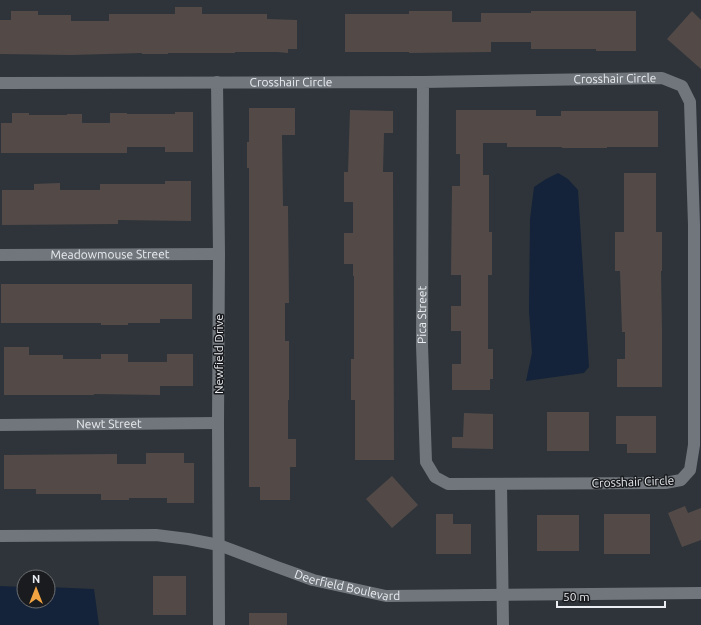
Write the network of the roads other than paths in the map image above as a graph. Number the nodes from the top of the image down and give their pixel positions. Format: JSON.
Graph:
{"nodes":[{"id":1,"x":217,"y":82,"type":"junction"},
{"id":2,"x":423,"y":82,"type":"junction"},
{"id":3,"x":0,"y":83,"type":"edge"},
{"id":4,"x":219,"y":254,"type":"junction"},
{"id":5,"x":0,"y":255,"type":"edge"},
{"id":6,"x":218,"y":423,"type":"junction"},
{"id":7,"x":0,"y":425,"type":"edge"},
{"id":8,"x":501,"y":484,"type":"junction"},
{"id":9,"x":0,"y":536,"type":"edge"},
{"id":10,"x":219,"y":545,"type":"junction"},
{"id":11,"x":701,"y":593,"type":"edge"},
{"id":12,"x":503,"y":595,"type":"junction"},
{"id":13,"x":219,"y":625,"type":"edge"},
{"id":14,"x":503,"y":625,"type":"edge"}],
"edges":[{"from":1,"to":2,"type":"street","name":"Crosshair Circle"},
{"from":1,"to":3,"type":"street","name":"Crosshair Circle"},
{"from":1,"to":4,"type":"street","name":"Newfield Drive"},
{"from":2,"to":8,"type":"street","name":"Pica Street"},
{"from":2,"to":8,"type":"street","name":"Crosshair Circle"},
{"from":4,"to":5,"type":"street","name":"Meadowmouse Street"},
{"from":4,"to":6,"type":"street","name":"Newfield Drive"},
{"from":6,"to":7,"type":"street","name":"Newt Street"},
{"from":6,"to":10,"type":"street","name":"Newfield Drive"},
{"from":8,"to":12,"type":"street"},
{"from":9,"to":10,"type":"street","name":"Deerfield Boulevard"},
{"from":10,"to":12,"type":"street","name":"Deerfield Boulevard"},
{"from":10,"to":13,"type":"street","name":"Newfield Drive"},
{"from":11,"to":12,"type":"street","name":"Deerfield Boulevard"},
{"from":12,"to":14,"type":"street"}]}
